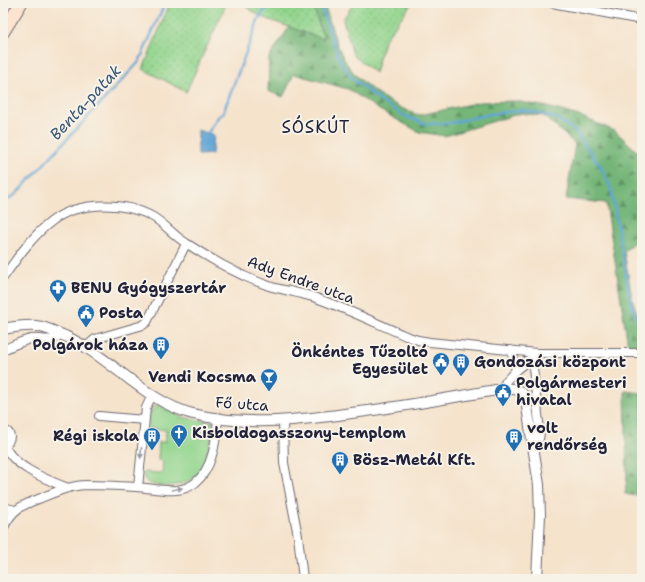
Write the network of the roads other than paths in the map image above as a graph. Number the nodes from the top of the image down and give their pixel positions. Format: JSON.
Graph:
{"nodes":[{"id":1,"x":21,"y":3,"type":"edge"},
{"id":2,"x":552,"y":3,"type":"edge"},
{"id":3,"x":642,"y":20,"type":"edge"},
{"id":4,"x":4,"y":28,"type":"edge"},
{"id":5,"x":186,"y":244,"type":"junction"},
{"id":6,"x":3,"y":278,"type":"edge"},
{"id":7,"x":3,"y":329,"type":"edge"},
{"id":8,"x":61,"y":334,"type":"junction"},
{"id":9,"x":86,"y":347,"type":"junction"},
{"id":10,"x":3,"y":350,"type":"edge"},
{"id":11,"x":511,"y":350,"type":"junction"},
{"id":12,"x":537,"y":353,"type":"junction"},
{"id":13,"x":642,"y":353,"type":"edge"},
{"id":14,"x":516,"y":370,"type":"junction"},
{"id":15,"x":502,"y":389,"type":"junction"},
{"id":16,"x":152,"y":395,"type":"junction"},
{"id":17,"x":99,"y":416,"type":"dead end"},
{"id":18,"x":218,"y":419,"type":"junction"},
{"id":19,"x":144,"y":420,"type":"junction"},
{"id":20,"x":283,"y":421,"type":"junction"},
{"id":21,"x":4,"y":437,"type":"edge"},
{"id":22,"x":533,"y":448,"type":"junction"},
{"id":23,"x":51,"y":482,"type":"junction"},
{"id":24,"x":138,"y":487,"type":"junction"},
{"id":25,"x":68,"y":488,"type":"junction"},
{"id":26,"x":51,"y":493,"type":"junction"},
{"id":27,"x":3,"y":507,"type":"edge"},
{"id":28,"x":16,"y":510,"type":"junction"},
{"id":29,"x":3,"y":529,"type":"edge"},
{"id":30,"x":303,"y":579,"type":"edge"},
{"id":31,"x":537,"y":579,"type":"edge"}],
"edges":[{"from":1,"to":4,"type":"main road"},
{"from":2,"to":3,"type":"street"},
{"from":5,"to":6,"type":"street","name":"Ady Endre utca"},
{"from":5,"to":9,"type":"street"},
{"from":5,"to":11,"type":"street","name":"Ady Endre utca"},
{"from":7,"to":8,"type":"street","name":"Fő utca"},
{"from":8,"to":9,"type":"street","name":"Fő utca"},
{"from":8,"to":10,"type":"street"},
{"from":9,"to":16,"type":"street","name":"Fő utca"},
{"from":11,"to":12,"type":"street","name":"Ady Endre utca"},
{"from":11,"to":14,"type":"street"},
{"from":12,"to":13,"type":"street","name":"Ady Endre utca"},
{"from":12,"to":14,"type":"street"},
{"from":12,"to":22,"type":"street"},
{"from":14,"to":15,"type":"street"},
{"from":15,"to":20,"type":"street","name":"Fő utca"},
{"from":15,"to":22,"type":"street"},
{"from":16,"to":18,"type":"street","name":"Fő utca"},
{"from":16,"to":19,"type":"street"},
{"from":17,"to":19,"type":"street"},
{"from":18,"to":20,"type":"street","name":"Fő utca"},
{"from":24,"to":18,"type":"street","one_way":true},
{"from":19,"to":24,"type":"street","one_way":true},
{"from":20,"to":30,"type":"street"},
{"from":21,"to":23,"type":"street"},
{"from":22,"to":31,"type":"street"},
{"from":23,"to":25,"type":"street"},
{"from":23,"to":26,"type":"street"},
{"from":24,"to":25,"type":"street"},
{"from":25,"to":26,"type":"street"},
{"from":26,"to":28,"type":"street"},
{"from":27,"to":28,"type":"street"},
{"from":28,"to":29,"type":"street"}]}
